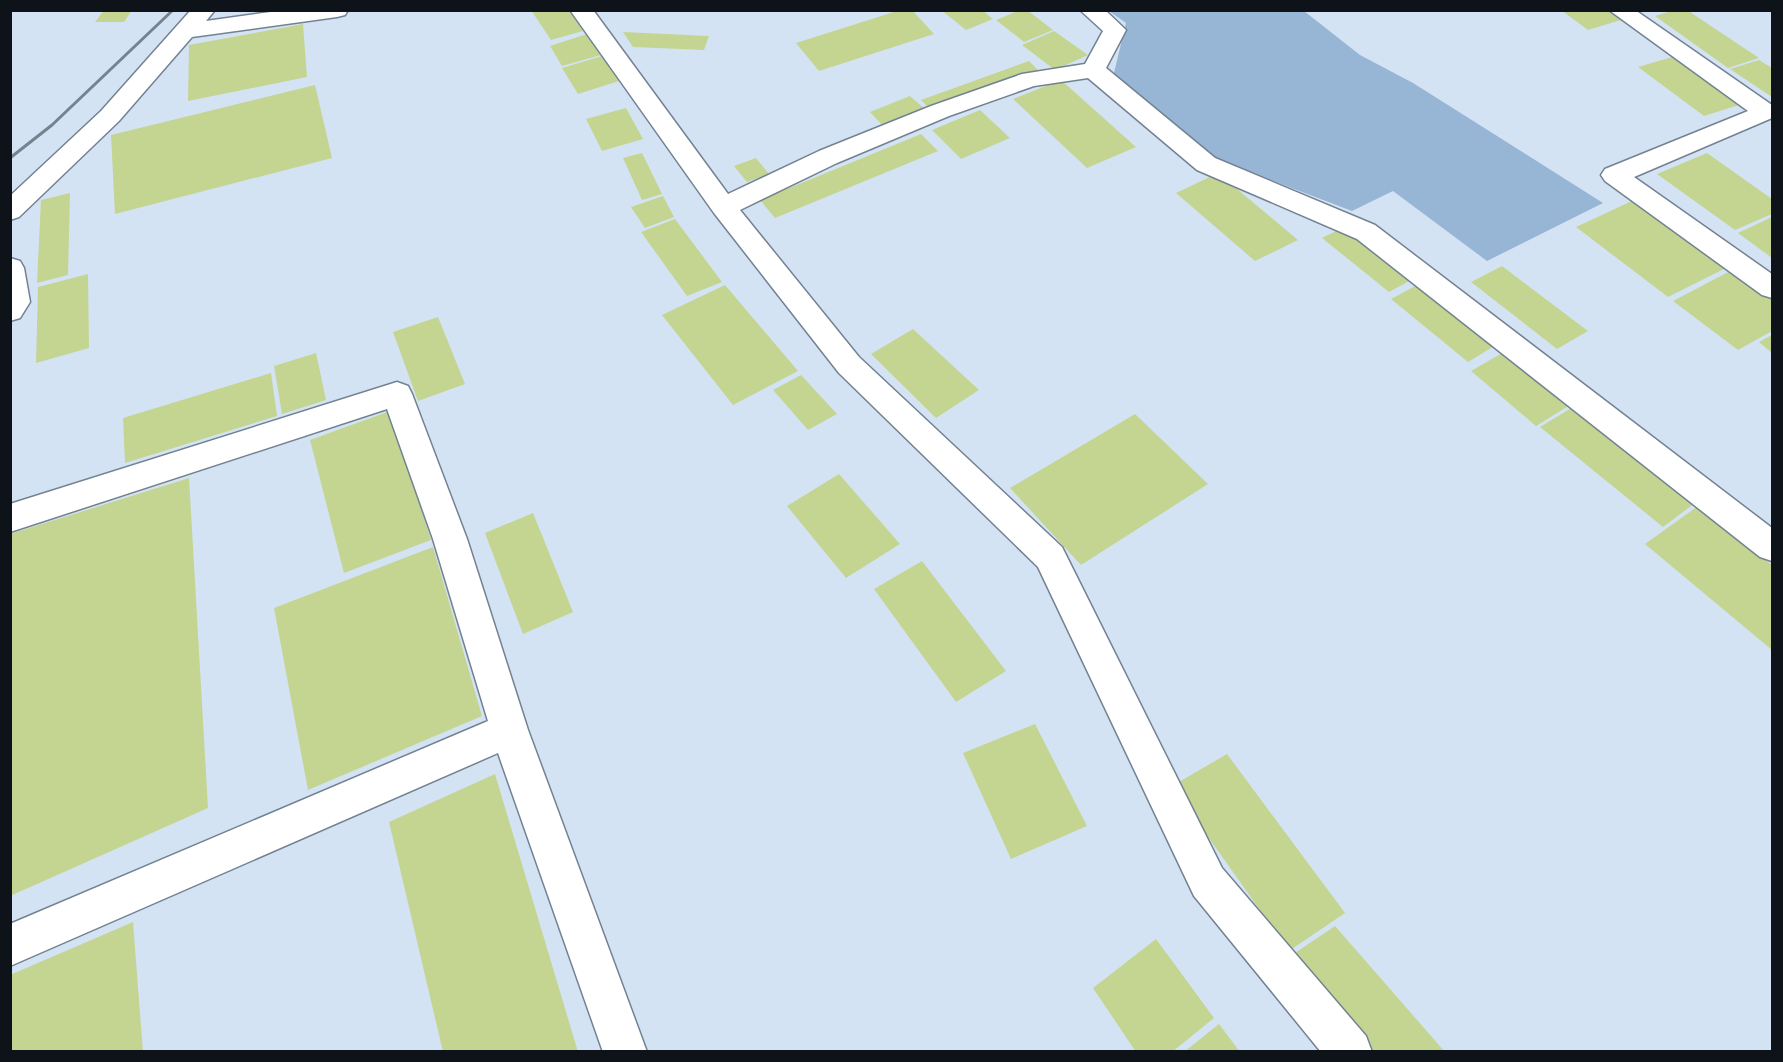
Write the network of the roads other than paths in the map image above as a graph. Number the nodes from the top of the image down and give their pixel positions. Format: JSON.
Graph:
{"nodes":[{"id":1,"x":204,"y":10,"type":"edge"},
{"id":2,"x":338,"y":10,"type":"edge"},
{"id":3,"x":581,"y":10,"type":"edge"},
{"id":4,"x":1090,"y":10,"type":"edge"},
{"id":5,"x":1620,"y":10,"type":"edge"},
{"id":6,"x":186,"y":31,"type":"junction"},
{"id":7,"x":1093,"y":70,"type":"junction"},
{"id":8,"x":723,"y":207,"type":"junction"},
{"id":9,"x":10,"y":211,"type":"edge"},
{"id":10,"x":10,"y":268,"type":"edge"},
{"id":11,"x":1773,"y":288,"type":"edge"},
{"id":12,"x":10,"y":311,"type":"edge"},
{"id":13,"x":10,"y":518,"type":"edge"},
{"id":14,"x":1773,"y":547,"type":"edge"},
{"id":15,"x":509,"y":730,"type":"junction"},
{"id":16,"x":10,"y":945,"type":"edge"},
{"id":17,"x":625,"y":1052,"type":"edge"},
{"id":18,"x":1350,"y":1052,"type":"edge"}],
"edges":[{"from":1,"to":6,"type":"street"},
{"from":2,"to":6,"type":"street"},
{"from":3,"to":8,"type":"street"},
{"from":4,"to":7,"type":"street"},
{"from":5,"to":11,"type":"street"},
{"from":6,"to":9,"type":"street"},
{"from":7,"to":8,"type":"street"},
{"from":7,"to":14,"type":"street"},
{"from":8,"to":18,"type":"street"},
{"from":10,"to":12,"type":"street"},
{"from":13,"to":15,"type":"street"},
{"from":15,"to":16,"type":"street"},
{"from":15,"to":17,"type":"street"}]}
